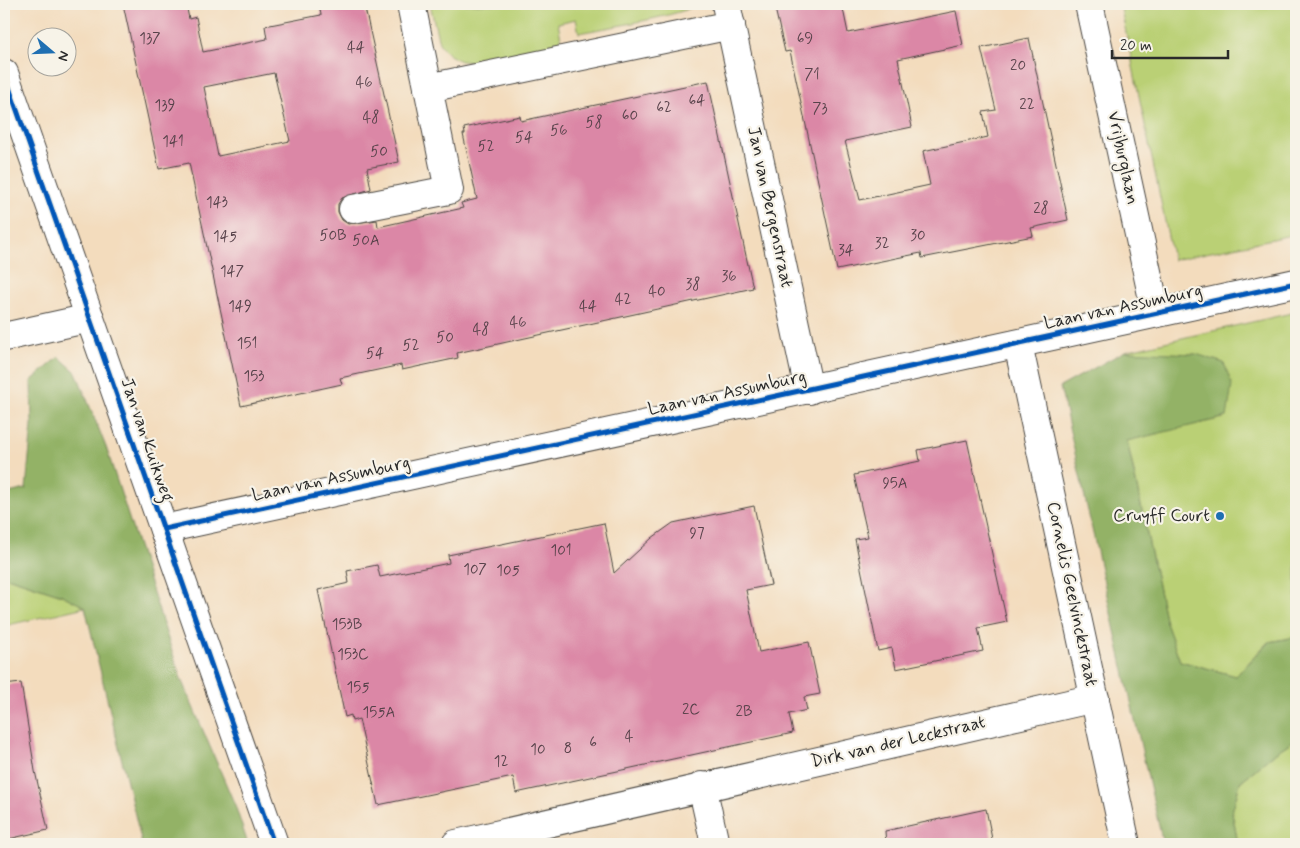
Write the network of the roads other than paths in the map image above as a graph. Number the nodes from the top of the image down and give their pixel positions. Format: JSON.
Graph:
{"nodes":[{"id":1,"x":411,"y":4,"type":"edge"},
{"id":2,"x":1089,"y":4,"type":"edge"},
{"id":3,"x":728,"y":15,"type":"edge"},
{"id":4,"x":4,"y":73,"type":"edge"},
{"id":5,"x":428,"y":88,"type":"junction"},
{"id":6,"x":353,"y":209,"type":"dead end"},
{"id":7,"x":1296,"y":283,"type":"edge"},
{"id":8,"x":1156,"y":313,"type":"junction"},
{"id":9,"x":90,"y":318,"type":"junction"},
{"id":10,"x":4,"y":337,"type":"edge"},
{"id":11,"x":1018,"y":344,"type":"junction"},
{"id":12,"x":809,"y":390,"type":"junction"},
{"id":13,"x":164,"y":529,"type":"junction"},
{"id":14,"x":1095,"y":698,"type":"junction"},
{"id":15,"x":702,"y":786,"type":"junction"},
{"id":16,"x":274,"y":844,"type":"edge"},
{"id":17,"x":456,"y":844,"type":"edge"},
{"id":18,"x":715,"y":844,"type":"edge"},
{"id":19,"x":1126,"y":844,"type":"edge"}],
"edges":[{"from":1,"to":5,"type":"street"},
{"from":2,"to":8,"type":"street","name":"Vrijburglaan"},
{"from":3,"to":5,"type":"street","name":"Jan van Bergenstraat"},
{"from":3,"to":12,"type":"street","name":"Jan van Bergenstraat"},
{"from":4,"to":9,"type":"street","name":"Jan van Kuikweg"},
{"from":5,"to":6,"type":"street"},
{"from":7,"to":8,"type":"street","name":"Laan van Assumburg"},
{"from":8,"to":11,"type":"street","name":"Laan van Assumburg"},
{"from":9,"to":10,"type":"street"},
{"from":9,"to":13,"type":"street","name":"Jan van Kuikweg"},
{"from":11,"to":12,"type":"street","name":"Laan van Assumburg"},
{"from":11,"to":14,"type":"street","name":"Cornelis Geelvinckstraat"},
{"from":12,"to":13,"type":"street","name":"Laan van Assumburg"},
{"from":13,"to":16,"type":"street","name":"Jan van Kuikweg"},
{"from":14,"to":15,"type":"street","name":"Dirk van der Leckstraat"},
{"from":14,"to":19,"type":"street","name":"Cornelis Geelvinckstraat"},
{"from":15,"to":17,"type":"street","name":"Dirk van der Leckstraat"},
{"from":15,"to":18,"type":"street"}]}
